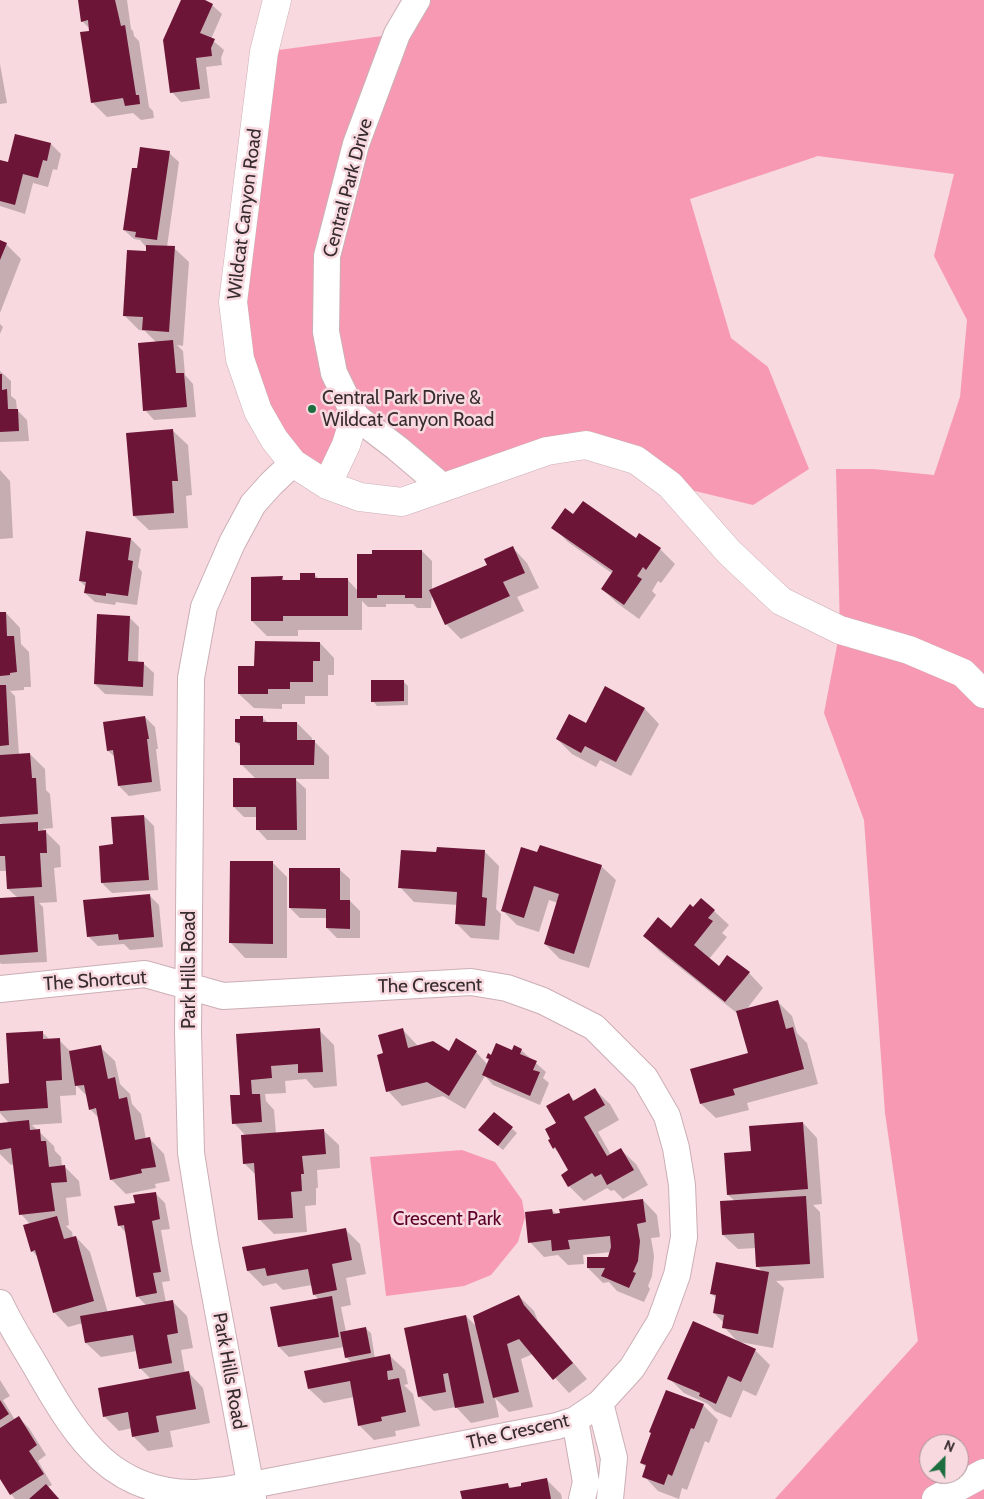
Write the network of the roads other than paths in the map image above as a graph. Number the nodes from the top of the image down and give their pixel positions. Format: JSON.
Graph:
{"nodes":[{"id":1,"x":277,"y":0,"type":"edge"},
{"id":2,"x":417,"y":0,"type":"edge"},
{"id":3,"x":355,"y":416,"type":"junction"},
{"id":4,"x":293,"y":463,"type":"junction"},
{"id":5,"x":327,"y":485,"type":"junction"},
{"id":6,"x":444,"y":488,"type":"junction"},
{"id":7,"x":984,"y":694,"type":"edge"},
{"id":8,"x":189,"y":987,"type":"junction"},
{"id":9,"x":0,"y":989,"type":"edge"},
{"id":10,"x":0,"y":1303,"type":"edge"},
{"id":11,"x":600,"y":1403,"type":"junction"},
{"id":12,"x":575,"y":1420,"type":"junction"},
{"id":13,"x":984,"y":1473,"type":"edge"},
{"id":14,"x":251,"y":1492,"type":"edge"},
{"id":15,"x":582,"y":1499,"type":"edge"},
{"id":16,"x":610,"y":1499,"type":"edge"},
{"id":17,"x":936,"y":1499,"type":"edge"}],
"edges":[{"from":1,"to":4,"type":"street","name":"Wildcat Canyon Road"},
{"from":2,"to":3,"type":"street","name":"Central Park Drive"},
{"from":3,"to":5,"type":"street"},
{"from":3,"to":6,"type":"street","name":"Central Park Drive"},
{"from":4,"to":5,"type":"street","name":"Wildcat Canyon Road"},
{"from":4,"to":8,"type":"street","name":"Park Hills Road"},
{"from":5,"to":6,"type":"street","name":"Wildcat Canyon Road"},
{"from":6,"to":7,"type":"street","name":"Wildcat Canyon Road"},
{"from":8,"to":9,"type":"street","name":"The Shortcut"},
{"from":8,"to":11,"type":"street","name":"The Crescent"},
{"from":8,"to":14,"type":"street","name":"Park Hills Road"},
{"from":10,"to":14,"type":"street","name":"The Crescent"},
{"from":11,"to":12,"type":"street","name":"The Crescent"},
{"from":11,"to":16,"type":"street"},
{"from":12,"to":14,"type":"street","name":"The Crescent"},
{"from":12,"to":15,"type":"street"},
{"from":13,"to":17,"type":"street"}]}
